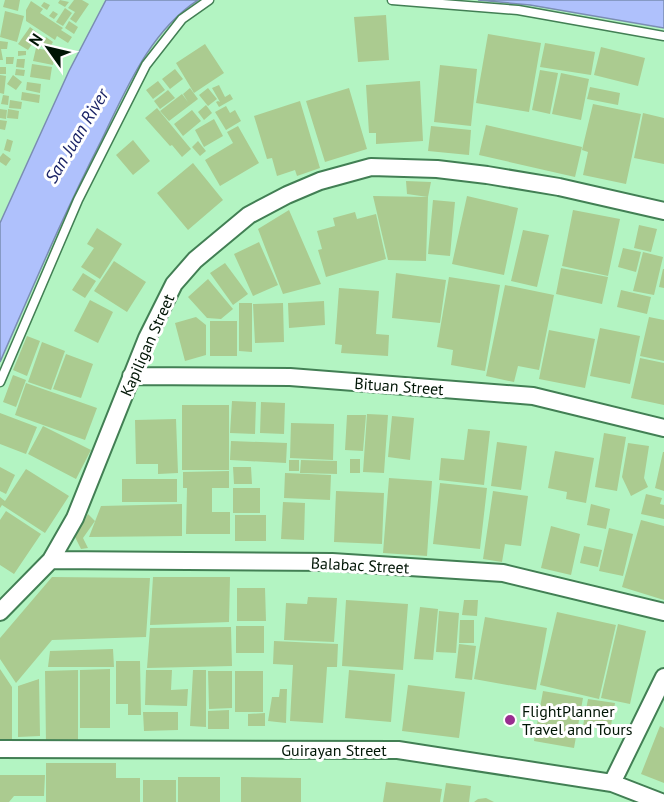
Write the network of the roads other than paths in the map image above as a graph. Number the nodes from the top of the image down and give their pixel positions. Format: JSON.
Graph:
{"nodes":[{"id":1,"x":209,"y":0,"type":"edge"},
{"id":2,"x":392,"y":0,"type":"edge"},
{"id":3,"x":664,"y":36,"type":"edge"},
{"id":4,"x":664,"y":211,"type":"edge"},
{"id":5,"x":131,"y":376,"type":"junction"},
{"id":6,"x":0,"y":382,"type":"edge"},
{"id":7,"x":664,"y":428,"type":"edge"},
{"id":8,"x":51,"y":560,"type":"junction"},
{"id":9,"x":0,"y":612,"type":"edge"},
{"id":10,"x":664,"y":612,"type":"edge"},
{"id":11,"x":664,"y":677,"type":"edge"},
{"id":12,"x":0,"y":749,"type":"edge"},
{"id":13,"x":612,"y":783,"type":"junction"},
{"id":14,"x":661,"y":802,"type":"edge"}],
"edges":[{"from":1,"to":6,"type":"lane"},
{"from":2,"to":3,"type":"lane"},
{"from":4,"to":5,"type":"street","name":"Kapiligan Street"},
{"from":5,"to":7,"type":"street","name":"Bituan Street"},
{"from":5,"to":8,"type":"street","name":"Kapiligan Street"},
{"from":8,"to":9,"type":"street","name":"Kapiligan Street"},
{"from":8,"to":10,"type":"street","name":"Balabac Street"},
{"from":11,"to":13,"type":"street"},
{"from":12,"to":13,"type":"street","name":"Guirayan Street"},
{"from":13,"to":14,"type":"street","name":"Guirayan Street"}]}
